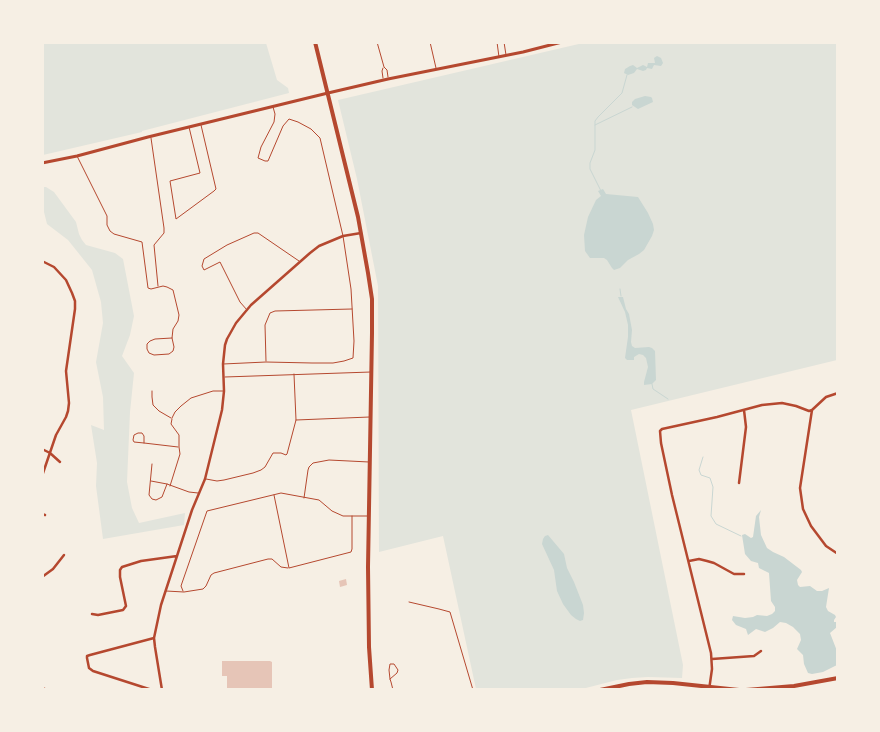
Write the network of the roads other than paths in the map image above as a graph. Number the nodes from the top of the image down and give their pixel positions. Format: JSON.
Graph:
{"nodes":[{"id":1,"x":315,"y":42,"type":"edge"},
{"id":2,"x":377,"y":42,"type":"edge"},
{"id":3,"x":430,"y":42,"type":"edge"},
{"id":4,"x":497,"y":42,"type":"edge"},
{"id":5,"x":504,"y":42,"type":"edge"},
{"id":6,"x":562,"y":42,"type":"edge"},
{"id":7,"x":506,"y":55,"type":"junction"},
{"id":8,"x":499,"y":57,"type":"junction"},
{"id":9,"x":384,"y":67,"type":"junction"},
{"id":10,"x":436,"y":70,"type":"junction"},
{"id":11,"x":388,"y":79,"type":"junction"},
{"id":12,"x":384,"y":80,"type":"junction"},
{"id":13,"x":328,"y":93,"type":"junction"},
{"id":14,"x":273,"y":106,"type":"junction"},
{"id":15,"x":201,"y":124,"type":"junction"},
{"id":16,"x":189,"y":127,"type":"junction"},
{"id":17,"x":150,"y":136,"type":"junction"},
{"id":18,"x":77,"y":156,"type":"junction"},
{"id":19,"x":42,"y":163,"type":"edge"},
{"id":20,"x":361,"y":233,"type":"junction"},
{"id":21,"x":343,"y":236,"type":"junction"},
{"id":22,"x":42,"y":261,"type":"edge"},
{"id":23,"x":300,"y":262,"type":"junction"},
{"id":24,"x":158,"y":287,"type":"junction"},
{"id":25,"x":352,"y":309,"type":"junction"},
{"id":26,"x":247,"y":310,"type":"junction"},
{"id":27,"x":172,"y":338,"type":"junction"},
{"id":28,"x":266,"y":362,"type":"junction"},
{"id":29,"x":223,"y":364,"type":"junction"},
{"id":30,"x":372,"y":372,"type":"junction"},
{"id":31,"x":294,"y":374,"type":"junction"},
{"id":32,"x":223,"y":377,"type":"junction"},
{"id":33,"x":152,"y":391,"type":"dead end"},
{"id":34,"x":224,"y":391,"type":"junction"},
{"id":35,"x":838,"y":393,"type":"edge"},
{"id":36,"x":744,"y":410,"type":"junction"},
{"id":37,"x":812,"y":410,"type":"junction"},
{"id":38,"x":371,"y":417,"type":"junction"},
{"id":39,"x":172,"y":419,"type":"junction"},
{"id":40,"x":296,"y":420,"type":"junction"},
{"id":41,"x":144,"y":443,"type":"junction"},
{"id":42,"x":179,"y":447,"type":"junction"},
{"id":43,"x":42,"y":449,"type":"edge"},
{"id":44,"x":50,"y":453,"type":"junction"},
{"id":45,"x":60,"y":462,"type":"dead end"},
{"id":46,"x":370,"y":462,"type":"junction"},
{"id":47,"x":152,"y":464,"type":"dead end"},
{"id":48,"x":42,"y":476,"type":"edge"},
{"id":49,"x":205,"y":479,"type":"junction"},
{"id":50,"x":150,"y":480,"type":"junction"},
{"id":51,"x":738,"y":483,"type":"dead end"},
{"id":52,"x":166,"y":484,"type":"junction"},
{"id":53,"x":170,"y":486,"type":"junction"},
{"id":54,"x":199,"y":494,"type":"junction"},
{"id":55,"x":274,"y":495,"type":"junction"},
{"id":56,"x":304,"y":498,"type":"junction"},
{"id":57,"x":352,"y":516,"type":"junction"},
{"id":58,"x":369,"y":516,"type":"junction"},
{"id":59,"x":838,"y":554,"type":"edge"},
{"id":60,"x":64,"y":555,"type":"dead end"},
{"id":61,"x":177,"y":556,"type":"junction"},
{"id":62,"x":689,"y":561,"type":"junction"},
{"id":63,"x":289,"y":568,"type":"junction"},
{"id":64,"x":744,"y":574,"type":"dead end"},
{"id":65,"x":42,"y":577,"type":"edge"},
{"id":66,"x":166,"y":591,"type":"junction"},
{"id":67,"x":183,"y":591,"type":"junction"},
{"id":68,"x":409,"y":602,"type":"dead end"},
{"id":69,"x":92,"y":614,"type":"dead end"},
{"id":70,"x":154,"y":638,"type":"junction"},
{"id":71,"x":761,"y":651,"type":"dead end"},
{"id":72,"x":712,"y":659,"type":"junction"},
{"id":73,"x":838,"y":678,"type":"edge"},
{"id":74,"x":390,"y":679,"type":"junction"},
{"id":75,"x":709,"y":688,"type":"edge"},
{"id":76,"x":152,"y":690,"type":"edge"},
{"id":77,"x":162,"y":690,"type":"edge"},
{"id":78,"x":372,"y":690,"type":"edge"},
{"id":79,"x":393,"y":690,"type":"edge"},
{"id":80,"x":473,"y":690,"type":"edge"},
{"id":81,"x":600,"y":690,"type":"edge"},
{"id":82,"x":739,"y":690,"type":"edge"},
{"id":83,"x":746,"y":690,"type":"edge"}],
"edges":[{"from":1,"to":13,"type":"main road"},
{"from":2,"to":9,"type":"lane"},
{"from":3,"to":10,"type":"lane"},
{"from":4,"to":8,"type":"lane"},
{"from":5,"to":7,"type":"lane"},
{"from":6,"to":7,"type":"street"},
{"from":7,"to":8,"type":"street"},
{"from":8,"to":10,"type":"street"},
{"from":9,"to":11,"type":"lane"},
{"from":9,"to":12,"type":"lane"},
{"from":10,"to":11,"type":"street"},
{"from":11,"to":12,"type":"street"},
{"from":12,"to":13,"type":"street"},
{"from":13,"to":14,"type":"street"},
{"from":13,"to":20,"type":"main road"},
{"from":14,"to":15,"type":"street"},
{"from":14,"to":21,"type":"lane"},
{"from":15,"to":16,"type":"street"},
{"from":15,"to":16,"type":"lane"},
{"from":16,"to":17,"type":"street"},
{"from":17,"to":18,"type":"street"},
{"from":17,"to":24,"type":"lane"},
{"from":18,"to":19,"type":"street"},
{"from":18,"to":24,"type":"lane"},
{"from":20,"to":21,"type":"street"},
{"from":20,"to":30,"type":"main road"},
{"from":21,"to":23,"type":"street"},
{"from":21,"to":25,"type":"lane"},
{"from":22,"to":44,"type":"street"},
{"from":23,"to":26,"type":"street"},
{"from":23,"to":26,"type":"lane"},
{"from":24,"to":27,"type":"lane"},
{"from":25,"to":28,"type":"lane"},
{"from":25,"to":28,"type":"lane"},
{"from":26,"to":29,"type":"street"},
{"from":27,"to":27,"type":"lane"},
{"from":28,"to":29,"type":"lane"},
{"from":29,"to":32,"type":"street"},
{"from":30,"to":31,"type":"lane"},
{"from":30,"to":38,"type":"main road"},
{"from":31,"to":32,"type":"lane"},
{"from":31,"to":40,"type":"lane"},
{"from":32,"to":34,"type":"street"},
{"from":33,"to":39,"type":"lane"},
{"from":34,"to":39,"type":"lane"},
{"from":34,"to":49,"type":"street"},
{"from":35,"to":37,"type":"street"},
{"from":36,"to":37,"type":"street"},
{"from":36,"to":51,"type":"street"},
{"from":36,"to":62,"type":"street"},
{"from":37,"to":59,"type":"street"},
{"from":38,"to":40,"type":"lane"},
{"from":38,"to":46,"type":"main road"},
{"from":39,"to":42,"type":"lane"},
{"from":40,"to":49,"type":"lane"},
{"from":41,"to":41,"type":"lane"},
{"from":41,"to":42,"type":"lane"},
{"from":42,"to":53,"type":"lane"},
{"from":43,"to":44,"type":"street"},
{"from":44,"to":45,"type":"street"},
{"from":44,"to":48,"type":"street"},
{"from":46,"to":56,"type":"lane"},
{"from":46,"to":58,"type":"main road"},
{"from":47,"to":50,"type":"lane"},
{"from":49,"to":54,"type":"street"},
{"from":50,"to":52,"type":"lane"},
{"from":50,"to":52,"type":"lane"},
{"from":52,"to":53,"type":"lane"},
{"from":53,"to":54,"type":"lane"},
{"from":54,"to":61,"type":"street"},
{"from":55,"to":56,"type":"lane"},
{"from":55,"to":63,"type":"lane"},
{"from":55,"to":67,"type":"lane"},
{"from":56,"to":57,"type":"lane"},
{"from":57,"to":58,"type":"lane"},
{"from":57,"to":63,"type":"lane"},
{"from":58,"to":78,"type":"main road"},
{"from":60,"to":65,"type":"street"},
{"from":61,"to":66,"type":"street"},
{"from":61,"to":69,"type":"street"},
{"from":62,"to":64,"type":"street"},
{"from":62,"to":72,"type":"street"},
{"from":63,"to":67,"type":"lane"},
{"from":66,"to":67,"type":"lane"},
{"from":66,"to":70,"type":"street"},
{"from":68,"to":80,"type":"lane"},
{"from":70,"to":76,"type":"street"},
{"from":70,"to":77,"type":"street"},
{"from":71,"to":72,"type":"street"},
{"from":72,"to":75,"type":"street"},
{"from":73,"to":83,"type":"main road"},
{"from":74,"to":74,"type":"lane"},
{"from":74,"to":79,"type":"lane"},
{"from":75,"to":81,"type":"main road"},
{"from":75,"to":82,"type":"main road"}]}
